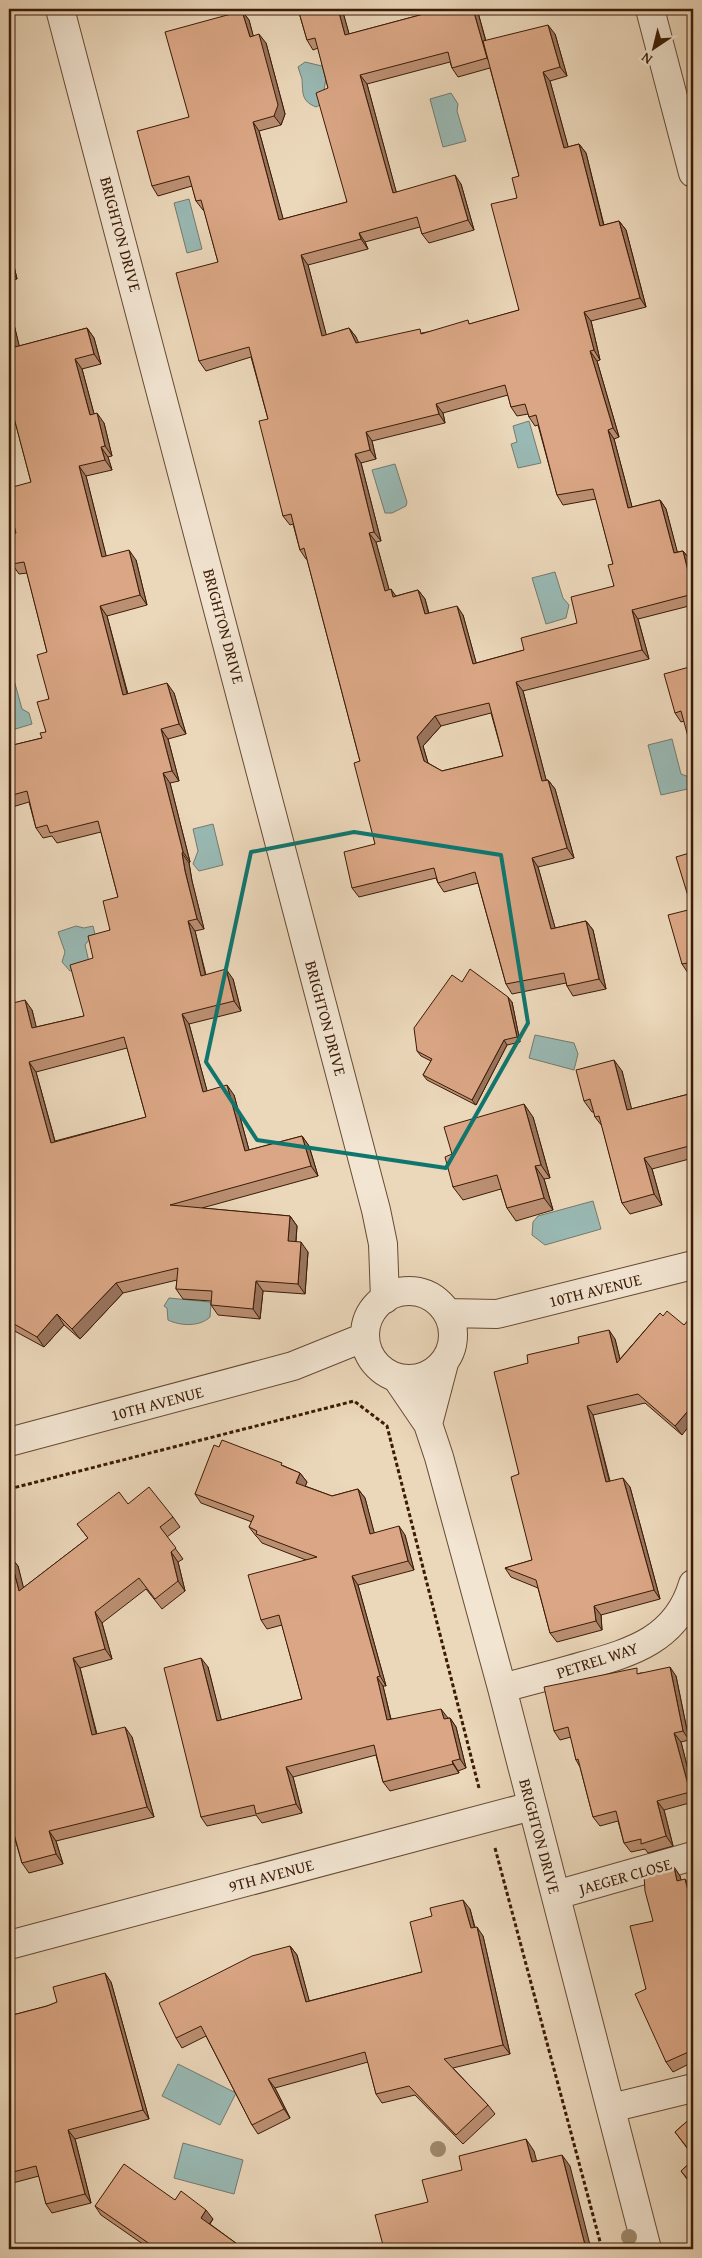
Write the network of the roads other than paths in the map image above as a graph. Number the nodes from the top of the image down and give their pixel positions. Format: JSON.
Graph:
{"nodes":[{"id":1,"x":60,"y":9,"type":"edge"},
{"id":2,"x":650,"y":9,"type":"edge"},
{"id":3,"x":693,"y":173,"type":"edge"},
{"id":4,"x":383,"y":1244,"type":"junction"},
{"id":5,"x":693,"y":1265,"type":"edge"},
{"id":6,"x":423,"y":1294,"type":"junction"},
{"id":7,"x":385,"y":1299,"type":"junction"},
{"id":8,"x":447,"y":1313,"type":"junction"},
{"id":9,"x":497,"y":1314,"type":"junction"},
{"id":10,"x":448,"y":1355,"type":"junction"},
{"id":11,"x":379,"y":1359,"type":"junction"},
{"id":12,"x":428,"y":1424,"type":"junction"},
{"id":13,"x":9,"y":1442,"type":"edge"},
{"id":14,"x":693,"y":1584,"type":"edge"},
{"id":15,"x":502,"y":1688,"type":"junction"},
{"id":16,"x":532,"y":1806,"type":"junction"},
{"id":17,"x":693,"y":1856,"type":"edge"},
{"id":18,"x":556,"y":1895,"type":"junction"},
{"id":19,"x":9,"y":1945,"type":"edge"},
{"id":20,"x":693,"y":2088,"type":"edge"},
{"id":21,"x":611,"y":2108,"type":"junction"},
{"id":22,"x":647,"y":2249,"type":"edge"}],
"edges":[{"from":1,"to":4,"type":"street","name":"BRIGHTON DRIVE"},
{"from":2,"to":3,"type":"street"},
{"from":4,"to":6,"type":"street","name":"BRIGHTON DRIVE"},
{"from":4,"to":7,"type":"street","name":"BRIGHTON DRIVE"},
{"from":5,"to":9,"type":"street","name":"10TH AVENUE"},
{"from":6,"to":7,"type":"street"},
{"from":6,"to":8,"type":"street"},
{"from":7,"to":11,"type":"street"},
{"from":8,"to":9,"type":"street","name":"10TH AVENUE"},
{"from":8,"to":10,"type":"street"},
{"from":9,"to":10,"type":"street","name":"10TH AVENUE"},
{"from":10,"to":11,"type":"street"},
{"from":10,"to":12,"type":"street"},
{"from":11,"to":12,"type":"street","name":"BRIGHTON DRIVE"},
{"from":11,"to":13,"type":"street","name":"10TH AVENUE"},
{"from":12,"to":15,"type":"street","name":"BRIGHTON DRIVE"},
{"from":14,"to":15,"type":"street","name":"PETREL WAY"},
{"from":15,"to":16,"type":"street","name":"BRIGHTON DRIVE"},
{"from":16,"to":18,"type":"street","name":"BRIGHTON DRIVE"},
{"from":16,"to":19,"type":"street","name":"9TH AVENUE"},
{"from":17,"to":18,"type":"street","name":"JAEGER CLOSE"},
{"from":18,"to":21,"type":"street","name":"BRIGHTON DRIVE"},
{"from":20,"to":21,"type":"street"},
{"from":21,"to":22,"type":"street","name":"BRIGHTON DRIVE"}]}
